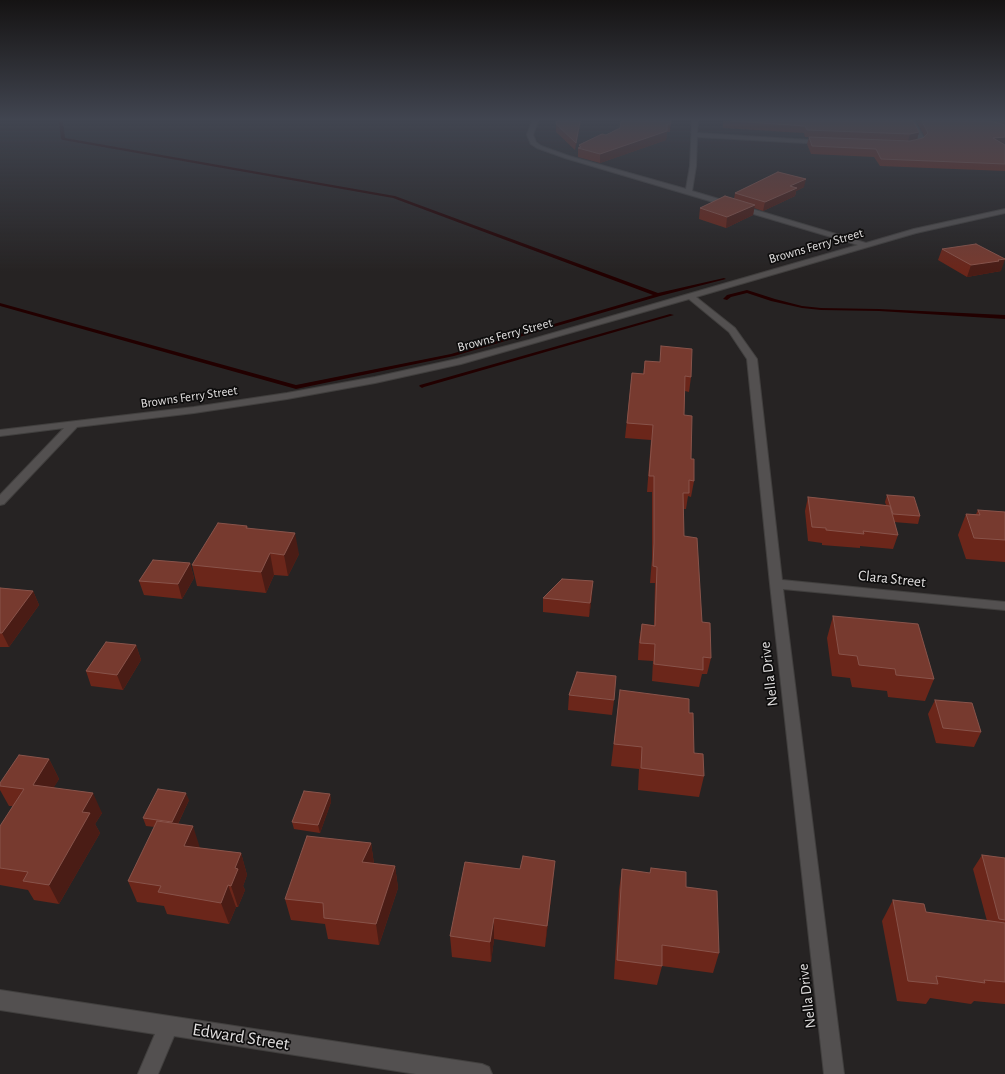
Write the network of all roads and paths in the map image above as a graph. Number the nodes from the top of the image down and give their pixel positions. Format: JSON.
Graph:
{"nodes":[{"id":1,"x":616,"y":171,"type":"edge"},
{"id":2,"x":691,"y":171,"type":"edge"},
{"id":3,"x":689,"y":192,"type":"junction"},
{"id":4,"x":1005,"y":211,"type":"edge"},
{"id":5,"x":866,"y":245,"type":"junction"},
{"id":6,"x":690,"y":296,"type":"junction"},
{"id":7,"x":73,"y":425,"type":"junction"},
{"id":8,"x":0,"y":433,"type":"edge"},
{"id":9,"x":0,"y":502,"type":"edge"},
{"id":10,"x":776,"y":584,"type":"junction"},
{"id":11,"x":1005,"y":606,"type":"edge"},
{"id":12,"x":0,"y":1000,"type":"edge"},
{"id":13,"x":168,"y":1026,"type":"junction"},
{"id":14,"x":148,"y":1074,"type":"edge"},
{"id":15,"x":482,"y":1074,"type":"edge"},
{"id":16,"x":834,"y":1074,"type":"edge"}],
"edges":[{"from":1,"to":3,"type":"street"},
{"from":2,"to":3,"type":"street"},
{"from":3,"to":5,"type":"street"},
{"from":4,"to":5,"type":"street","name":"Browns Ferry Street"},
{"from":5,"to":6,"type":"street","name":"Browns Ferry Street"},
{"from":6,"to":7,"type":"street","name":"Browns Ferry Street"},
{"from":6,"to":10,"type":"street","name":"Nella Drive"},
{"from":7,"to":8,"type":"street","name":"Browns Ferry Street"},
{"from":7,"to":9,"type":"street"},
{"from":10,"to":11,"type":"street","name":"Clara Street"},
{"from":10,"to":16,"type":"street","name":"Nella Drive"},
{"from":12,"to":13,"type":"street","name":"Edward Street"},
{"from":13,"to":14,"type":"street"},
{"from":13,"to":15,"type":"street","name":"Edward Street"}]}
